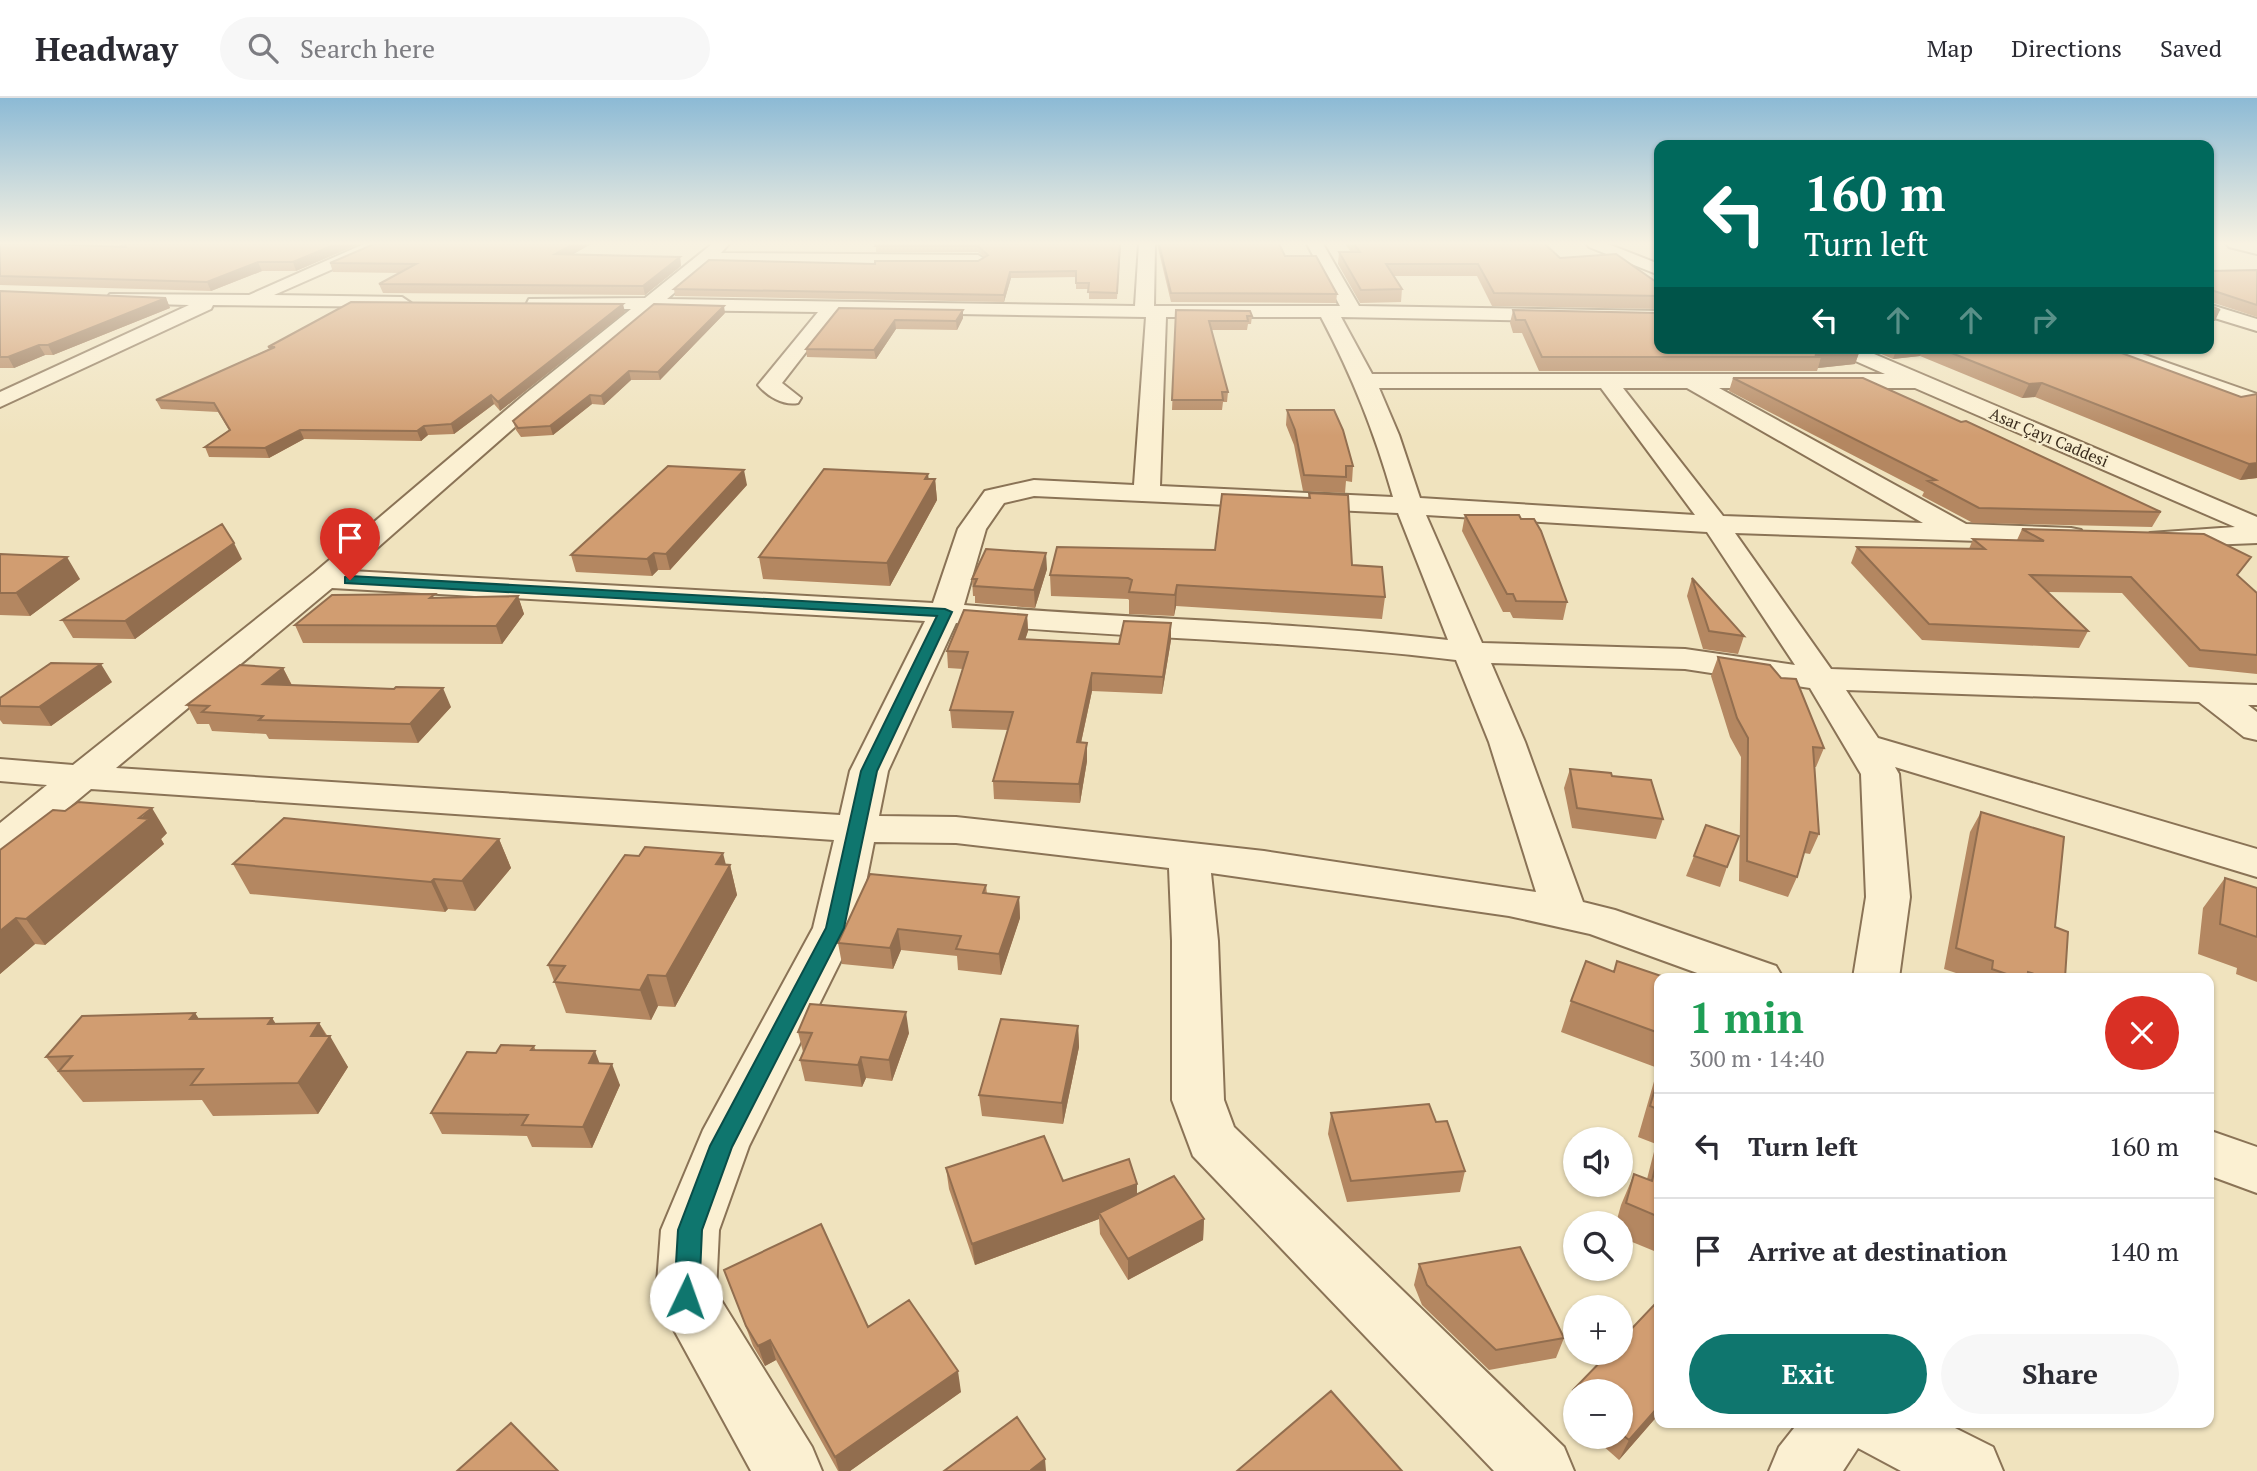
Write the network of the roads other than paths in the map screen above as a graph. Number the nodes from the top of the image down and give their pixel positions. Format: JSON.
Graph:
{"nodes":[{"id":1,"x":197,"y":308,"type":"edge"},
{"id":2,"x":644,"y":308,"type":"edge"},
{"id":3,"x":831,"y":308,"type":"edge"},
{"id":4,"x":836,"y":308,"type":"edge"},
{"id":5,"x":1150,"y":308,"type":"edge"},
{"id":6,"x":1339,"y":308,"type":"edge"},
{"id":7,"x":958,"y":310,"type":"joint"},
{"id":8,"x":1150,"y":312,"type":"junction"},
{"id":9,"x":1341,"y":312,"type":"junction"},
{"id":10,"x":2214,"y":312,"type":"edge"},
{"id":11,"x":1654,"y":317,"type":"edge"},
{"id":12,"x":2257,"y":325,"type":"edge"},
{"id":13,"x":1856,"y":354,"type":"edge"},
{"id":14,"x":2122,"y":354,"type":"edge"},
{"id":15,"x":1365,"y":381,"type":"junction"},
{"id":16,"x":1607,"y":381,"type":"junction"},
{"id":17,"x":1691,"y":381,"type":"junction"},
{"id":18,"x":1917,"y":381,"type":"junction"},
{"id":19,"x":790,"y":398,"type":"dead end"},
{"id":20,"x":0,"y":400,"type":"edge"},
{"id":21,"x":2256,"y":401,"type":"edge"},
{"id":22,"x":1147,"y":494,"type":"junction"},
{"id":23,"x":1409,"y":506,"type":"junction"},
{"id":24,"x":1715,"y":524,"type":"junction"},
{"id":25,"x":2257,"y":527,"type":"edge"},
{"id":26,"x":1963,"y":533,"type":"junction"},
{"id":27,"x":2257,"y":535,"type":"edge"},
{"id":28,"x":325,"y":579,"type":"junction"},
{"id":29,"x":945,"y":612,"type":"junction"},
{"id":30,"x":1468,"y":652,"type":"junction"},
{"id":31,"x":1821,"y":679,"type":"junction"},
{"id":32,"x":2208,"y":692,"type":"junction"},
{"id":33,"x":2257,"y":695,"type":"edge"},
{"id":34,"x":2257,"y":729,"type":"edge"},
{"id":35,"x":1864,"y":746,"type":"junction"},
{"id":36,"x":0,"y":769,"type":"edge"},
{"id":37,"x":80,"y":777,"type":"junction"},
{"id":38,"x":856,"y":829,"type":"junction"},
{"id":39,"x":0,"y":844,"type":"edge"},
{"id":40,"x":1189,"y":857,"type":"junction"},
{"id":41,"x":2257,"y":863,"type":"edge"},
{"id":42,"x":1565,"y":913,"type":"junction"},
{"id":43,"x":1746,"y":973,"type":"edge"},
{"id":44,"x":1877,"y":973,"type":"edge"},
{"id":45,"x":2214,"y":1154,"type":"edge"},
{"id":46,"x":2257,"y":1170,"type":"edge"},
{"id":47,"x":1833,"y":1428,"type":"edge"},
{"id":48,"x":1887,"y":1428,"type":"edge"},
{"id":49,"x":788,"y":1471,"type":"edge"},
{"id":50,"x":1539,"y":1471,"type":"edge"},
{"id":51,"x":1803,"y":1471,"type":"edge"},
{"id":52,"x":1969,"y":1471,"type":"edge"}],
"edges":[{"from":1,"to":20,"type":"street"},
{"from":2,"to":28,"type":"street"},
{"from":3,"to":19,"type":"street"},
{"from":4,"to":7,"type":"street"},
{"from":5,"to":8,"type":"street"},
{"from":6,"to":9,"type":"street"},
{"from":7,"to":8,"type":"street"},
{"from":8,"to":9,"type":"street"},
{"from":8,"to":22,"type":"street"},
{"from":9,"to":11,"type":"street"},
{"from":9,"to":15,"type":"street"},
{"from":10,"to":12,"type":"street"},
{"from":13,"to":18,"type":"street","name":"Asar Çayı Caddesi"},
{"from":14,"to":21,"type":"street"},
{"from":15,"to":16,"type":"street"},
{"from":15,"to":23,"type":"street"},
{"from":16,"to":17,"type":"street"},
{"from":16,"to":24,"type":"street"},
{"from":17,"to":18,"type":"street"},
{"from":17,"to":26,"type":"street"},
{"from":18,"to":25,"type":"street","name":"Asar Çayı Caddesi"},
{"from":22,"to":23,"type":"street"},
{"from":22,"to":29,"type":"street"},
{"from":23,"to":24,"type":"street"},
{"from":23,"to":30,"type":"street"},
{"from":24,"to":26,"type":"street"},
{"from":24,"to":31,"type":"street"},
{"from":26,"to":27,"type":"street"},
{"from":28,"to":29,"type":"street"},
{"from":28,"to":37,"type":"street"},
{"from":29,"to":30,"type":"street"},
{"from":29,"to":38,"type":"street"},
{"from":30,"to":31,"type":"street"},
{"from":30,"to":42,"type":"street"},
{"from":31,"to":32,"type":"street"},
{"from":31,"to":35,"type":"street"},
{"from":32,"to":33,"type":"street"},
{"from":32,"to":34,"type":"street"},
{"from":35,"to":41,"type":"street"},
{"from":35,"to":44,"type":"street"},
{"from":36,"to":37,"type":"street"},
{"from":37,"to":38,"type":"street"},
{"from":37,"to":39,"type":"street"},
{"from":38,"to":40,"type":"street"},
{"from":38,"to":49,"type":"street"},
{"from":40,"to":42,"type":"street"},
{"from":40,"to":50,"type":"street"},
{"from":42,"to":43,"type":"street"},
{"from":45,"to":46,"type":"street"},
{"from":47,"to":51,"type":"street"},
{"from":48,"to":52,"type":"street"}]}
